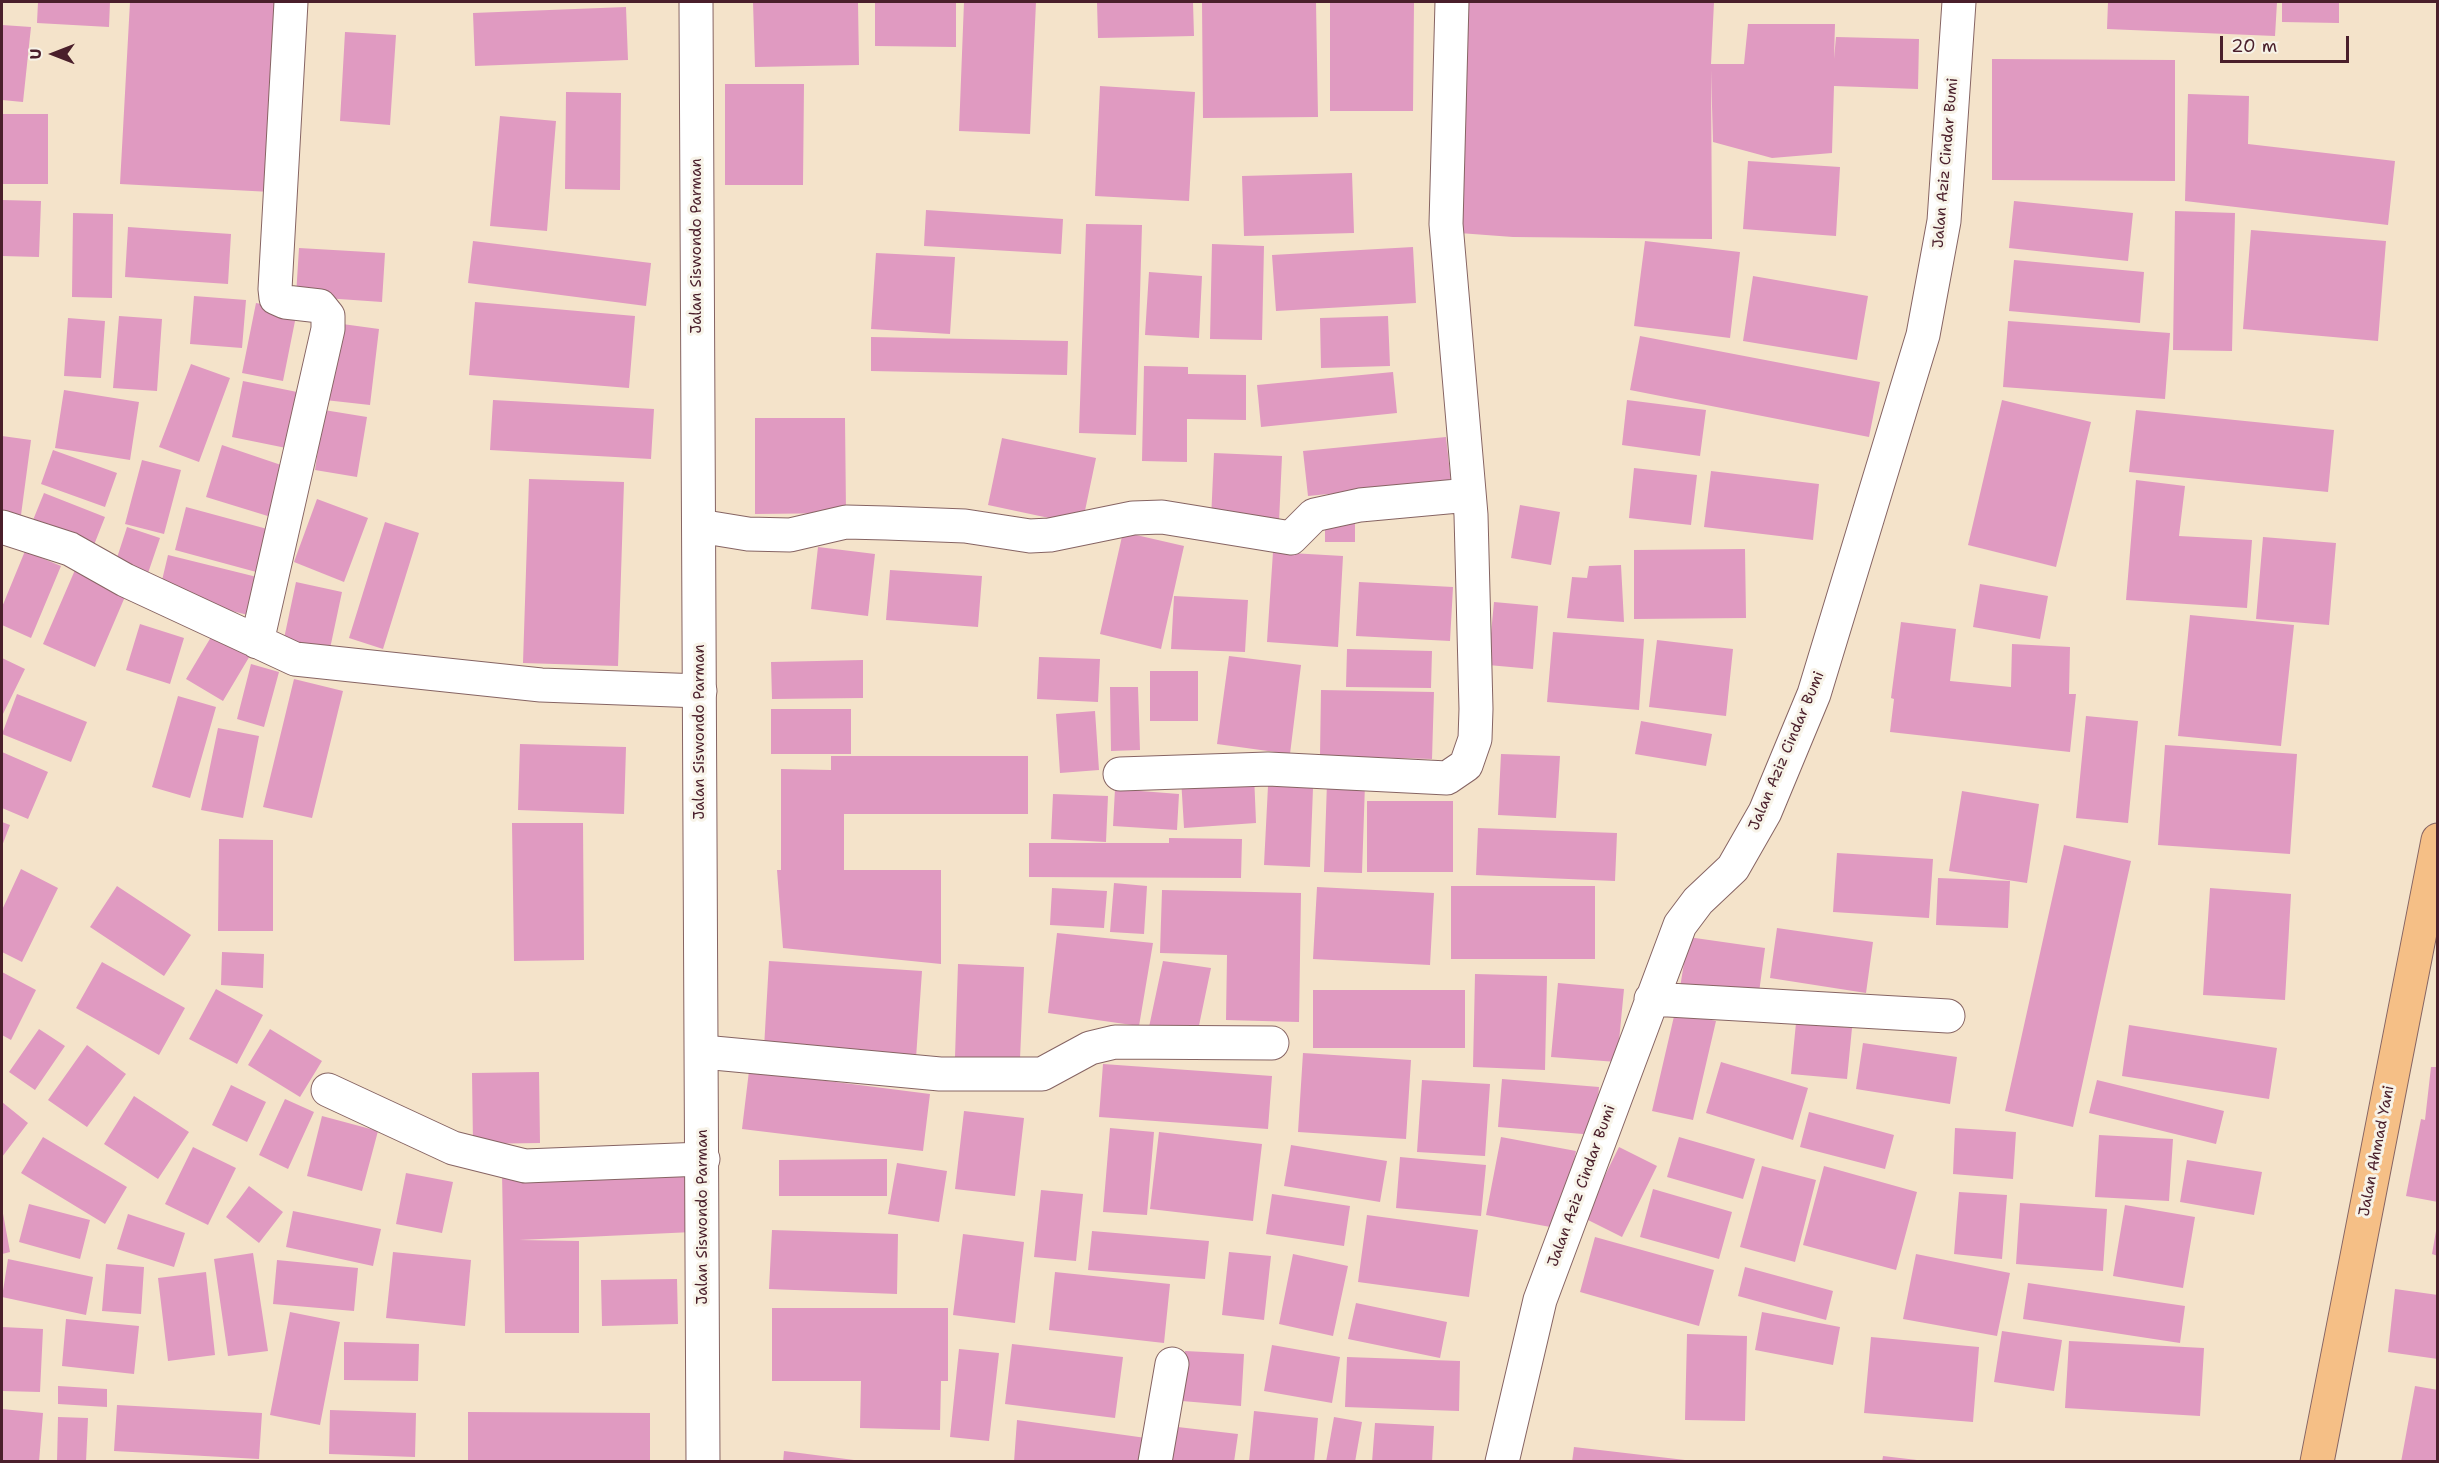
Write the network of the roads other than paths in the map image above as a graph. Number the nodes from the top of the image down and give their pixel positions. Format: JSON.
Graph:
{"nodes":[{"id":1,"x":291,"y":2,"type":"edge"},
{"id":2,"x":696,"y":2,"type":"edge"},
{"id":3,"x":1452,"y":2,"type":"edge"},
{"id":4,"x":1959,"y":2,"type":"edge"},
{"id":5,"x":1469,"y":495,"type":"junction"},
{"id":6,"x":2,"y":526,"type":"edge"},
{"id":7,"x":699,"y":526,"type":"junction"},
{"id":8,"x":257,"y":642,"type":"junction"},
{"id":9,"x":700,"y":691,"type":"junction"},
{"id":10,"x":1120,"y":774,"type":"dead end"},
{"id":11,"x":2438,"y":840,"type":"edge"},
{"id":12,"x":1652,"y":999,"type":"junction"},
{"id":13,"x":1948,"y":1016,"type":"dead end"},
{"id":14,"x":1272,"y":1042,"type":"dead end"},
{"id":15,"x":703,"y":1053,"type":"junction"},
{"id":16,"x":328,"y":1090,"type":"dead end"},
{"id":17,"x":703,"y":1159,"type":"junction"},
{"id":18,"x":1172,"y":1364,"type":"dead end"},
{"id":19,"x":703,"y":1461,"type":"edge"},
{"id":20,"x":1155,"y":1461,"type":"edge"},
{"id":21,"x":1502,"y":1461,"type":"edge"},
{"id":22,"x":2317,"y":1461,"type":"edge"}],
"edges":[{"from":1,"to":8,"type":"street"},
{"from":2,"to":7,"type":"street","name":"Jalan Siswondo Parman"},
{"from":3,"to":5,"type":"street"},
{"from":4,"to":12,"type":"street","name":"Jalan Aziz Cindar Bumi"},
{"from":5,"to":7,"type":"street"},
{"from":5,"to":10,"type":"street"},
{"from":6,"to":8,"type":"street"},
{"from":7,"to":9,"type":"street","name":"Jalan Siswondo Parman"},
{"from":8,"to":9,"type":"street"},
{"from":9,"to":15,"type":"street","name":"Jalan Siswondo Parman"},
{"from":11,"to":22,"type":"main road","name":"Jalan Ahmad Yani"},
{"from":12,"to":13,"type":"street"},
{"from":12,"to":21,"type":"street","name":"Jalan Aziz Cindar Bumi"},
{"from":14,"to":15,"type":"street"},
{"from":15,"to":17,"type":"street","name":"Jalan Siswondo Parman"},
{"from":16,"to":17,"type":"street"},
{"from":17,"to":19,"type":"street","name":"Jalan Siswondo Parman"},
{"from":18,"to":20,"type":"street"}]}
